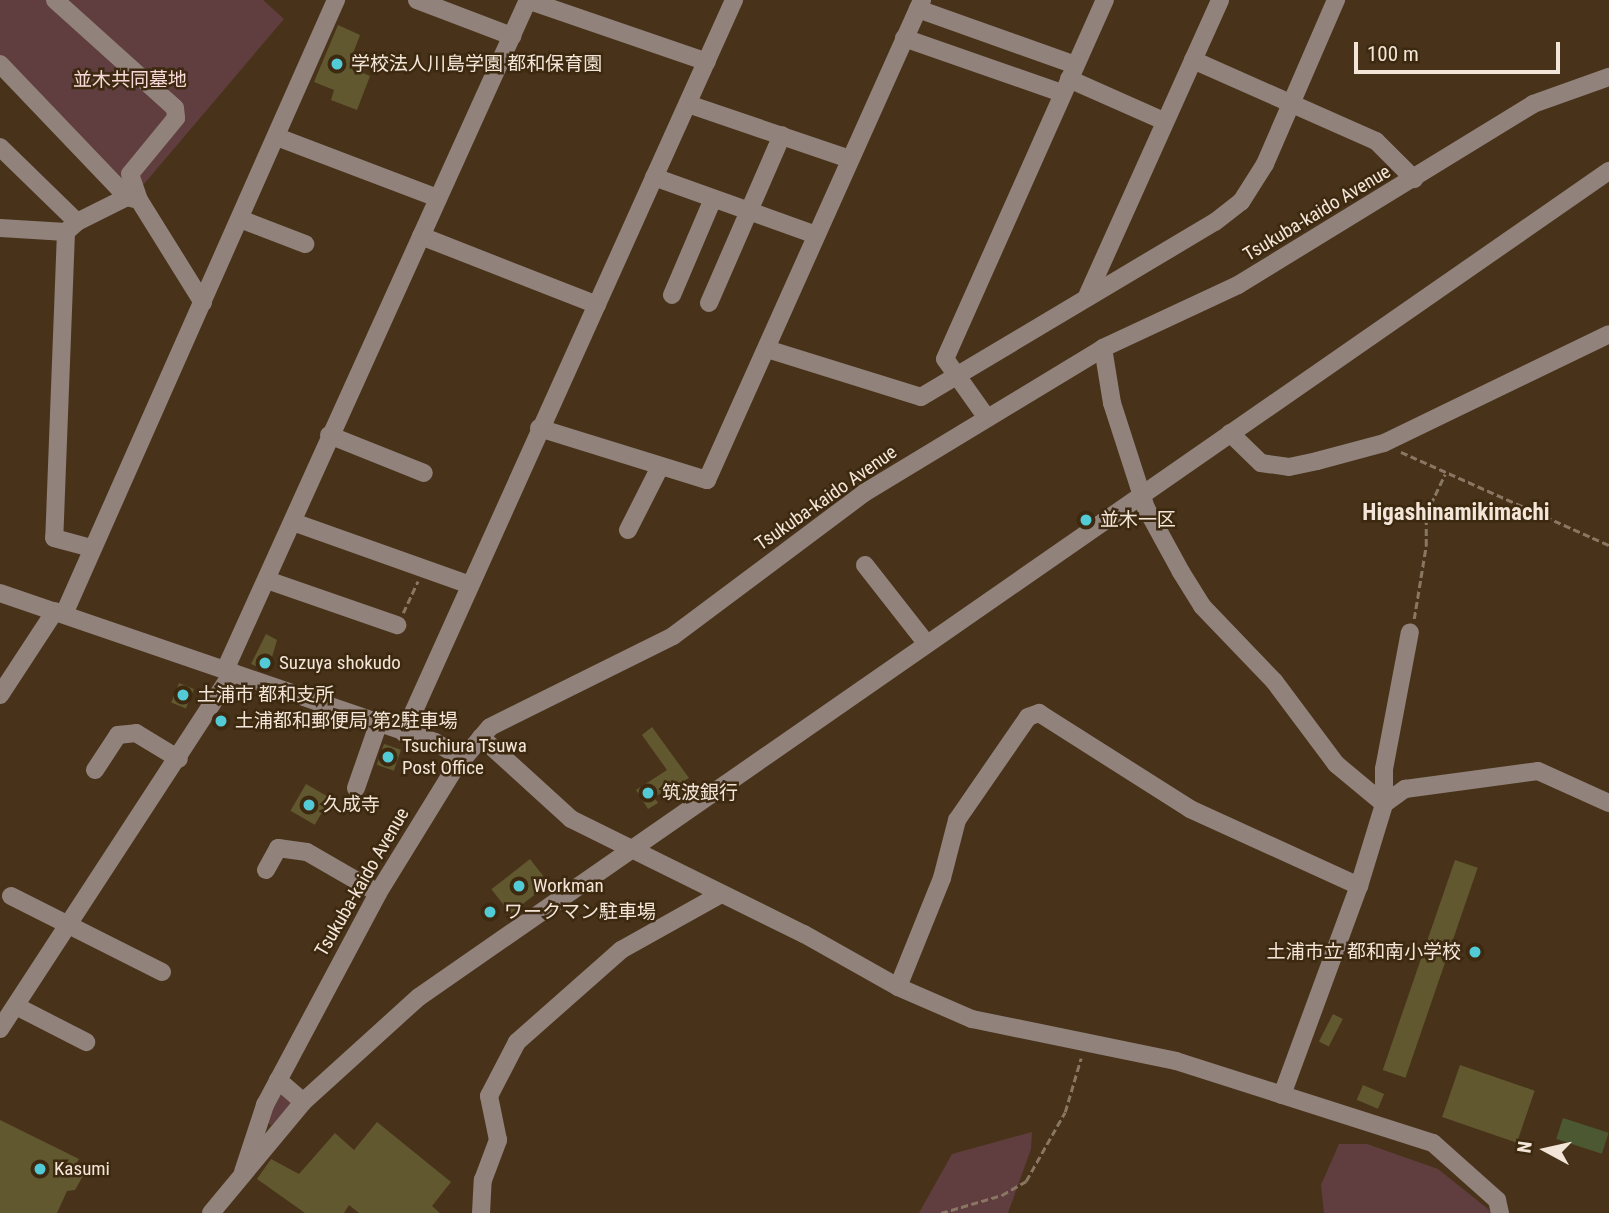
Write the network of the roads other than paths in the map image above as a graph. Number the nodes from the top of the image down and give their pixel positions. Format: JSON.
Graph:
{"nodes":[{"id":1,"x":55,"y":0,"type":"edge"},
{"id":2,"x":336,"y":0,"type":"edge"},
{"id":3,"x":417,"y":0,"type":"edge"},
{"id":4,"x":528,"y":0,"type":"edge"},
{"id":5,"x":734,"y":0,"type":"edge"},
{"id":6,"x":1105,"y":0,"type":"edge"},
{"id":7,"x":1220,"y":0,"type":"edge"},
{"id":8,"x":1336,"y":0,"type":"edge"},
{"id":9,"x":920,"y":4,"type":"edge"},
{"id":10,"x":512,"y":36,"type":"junction"},
{"id":11,"x":904,"y":38,"type":"junction"},
{"id":12,"x":1193,"y":60,"type":"junction"},
{"id":13,"x":707,"y":62,"type":"junction"},
{"id":14,"x":0,"y":64,"type":"edge"},
{"id":15,"x":1609,"y":77,"type":"edge"},
{"id":16,"x":1069,"y":79,"type":"junction"},
{"id":17,"x":1292,"y":103,"type":"junction"},
{"id":18,"x":688,"y":104,"type":"junction"},
{"id":19,"x":1164,"y":121,"type":"junction"},
{"id":20,"x":782,"y":135,"type":"junction"},
{"id":21,"x":277,"y":137,"type":"junction"},
{"id":22,"x":0,"y":147,"type":"edge"},
{"id":23,"x":850,"y":159,"type":"junction"},
{"id":24,"x":1609,"y":171,"type":"edge"},
{"id":25,"x":654,"y":177,"type":"junction"},
{"id":26,"x":1414,"y":179,"type":"junction"},
{"id":27,"x":438,"y":198,"type":"junction"},
{"id":28,"x":133,"y":199,"type":"junction"},
{"id":29,"x":713,"y":199,"type":"junction"},
{"id":30,"x":749,"y":212,"type":"junction"},
{"id":31,"x":240,"y":219,"type":"junction"},
{"id":32,"x":71,"y":227,"type":"junction"},
{"id":33,"x":0,"y":229,"type":"edge"},
{"id":34,"x":816,"y":235,"type":"junction"},
{"id":35,"x":421,"y":236,"type":"junction"},
{"id":36,"x":305,"y":244,"type":"dead end"},
{"id":37,"x":1088,"y":294,"type":"junction"},
{"id":38,"x":672,"y":295,"type":"dead end"},
{"id":39,"x":203,"y":303,"type":"junction"},
{"id":40,"x":709,"y":303,"type":"dead end"},
{"id":41,"x":597,"y":305,"type":"junction"},
{"id":42,"x":1609,"y":334,"type":"edge"},
{"id":43,"x":1103,"y":348,"type":"junction"},
{"id":44,"x":767,"y":349,"type":"junction"},
{"id":45,"x":961,"y":376,"type":"junction"},
{"id":46,"x":988,"y":418,"type":"junction"},
{"id":47,"x":539,"y":428,"type":"junction"},
{"id":48,"x":1230,"y":433,"type":"junction"},
{"id":49,"x":329,"y":435,"type":"junction"},
{"id":50,"x":660,"y":467,"type":"junction"},
{"id":51,"x":424,"y":472,"type":"dead end"},
{"id":52,"x":1143,"y":494,"type":"junction"},
{"id":53,"x":293,"y":522,"type":"junction"},
{"id":54,"x":628,"y":530,"type":"dead end"},
{"id":55,"x":92,"y":548,"type":"junction"},
{"id":56,"x":865,"y":565,"type":"dead end"},
{"id":57,"x":267,"y":580,"type":"junction"},
{"id":58,"x":470,"y":585,"type":"junction"},
{"id":59,"x":0,"y":593,"type":"edge"},
{"id":60,"x":60,"y":612,"type":"junction"},
{"id":61,"x":397,"y":625,"type":"road end"},
{"id":62,"x":1410,"y":632,"type":"road end"},
{"id":63,"x":928,"y":645,"type":"junction"},
{"id":64,"x":229,"y":671,"type":"junction"},
{"id":65,"x":0,"y":695,"type":"edge"},
{"id":66,"x":378,"y":726,"type":"junction"},
{"id":67,"x":404,"y":733,"type":"junction"},
{"id":68,"x":481,"y":737,"type":"junction"},
{"id":69,"x":462,"y":758,"type":"junction"},
{"id":70,"x":179,"y":759,"type":"junction"},
{"id":71,"x":95,"y":770,"type":"dead end"},
{"id":72,"x":356,"y":788,"type":"dead end"},
{"id":73,"x":1609,"y":803,"type":"edge"},
{"id":74,"x":1384,"y":804,"type":"junction"},
{"id":75,"x":633,"y":848,"type":"junction"},
{"id":76,"x":266,"y":870,"type":"dead end"},
{"id":77,"x":1359,"y":886,"type":"junction"},
{"id":78,"x":378,"y":892,"type":"junction"},
{"id":79,"x":721,"y":894,"type":"junction"},
{"id":80,"x":11,"y":896,"type":"dead end"},
{"id":81,"x":68,"y":927,"type":"junction"},
{"id":82,"x":162,"y":972,"type":"dead end"},
{"id":83,"x":898,"y":987,"type":"junction"},
{"id":84,"x":9,"y":1009,"type":"edge"},
{"id":85,"x":0,"y":1029,"type":"edge"},
{"id":86,"x":86,"y":1042,"type":"dead end"},
{"id":87,"x":278,"y":1080,"type":"junction"},
{"id":88,"x":1282,"y":1095,"type":"junction"},
{"id":89,"x":303,"y":1102,"type":"junction"},
{"id":90,"x":259,"y":1120,"type":"junction"},
{"id":91,"x":269,"y":1139,"type":"junction"},
{"id":92,"x":243,"y":1171,"type":"junction"},
{"id":93,"x":211,"y":1213,"type":"edge"},
{"id":94,"x":481,"y":1213,"type":"edge"},
{"id":95,"x":1500,"y":1213,"type":"edge"}],
"edges":[{"from":1,"to":28,"type":"street"},
{"from":2,"to":21,"type":"street"},
{"from":3,"to":10,"type":"street"},
{"from":4,"to":10,"type":"street"},
{"from":4,"to":13,"type":"street"},
{"from":5,"to":13,"type":"street"},
{"from":6,"to":16,"type":"street"},
{"from":7,"to":12,"type":"street"},
{"from":8,"to":17,"type":"street"},
{"from":9,"to":11,"type":"street"},
{"from":9,"to":16,"type":"street"},
{"from":10,"to":27,"type":"street"},
{"from":11,"to":16,"type":"street"},
{"from":11,"to":23,"type":"street"},
{"from":12,"to":17,"type":"street"},
{"from":12,"to":19,"type":"street"},
{"from":13,"to":18,"type":"street"},
{"from":14,"to":28,"type":"street"},
{"from":15,"to":26,"type":"street","name":"Tsukuba-kaido Avenue"},
{"from":16,"to":19,"type":"street"},
{"from":16,"to":45,"type":"street"},
{"from":17,"to":26,"type":"street"},
{"from":17,"to":37,"type":"street"},
{"from":18,"to":20,"type":"street"},
{"from":18,"to":25,"type":"street"},
{"from":19,"to":37,"type":"street"},
{"from":20,"to":23,"type":"street"},
{"from":20,"to":30,"type":"street"},
{"from":21,"to":27,"type":"street"},
{"from":21,"to":31,"type":"street"},
{"from":22,"to":32,"type":"street"},
{"from":23,"to":34,"type":"street"},
{"from":24,"to":48,"type":"street"},
{"from":25,"to":29,"type":"street"},
{"from":25,"to":41,"type":"street"},
{"from":26,"to":43,"type":"street","name":"Tsukuba-kaido Avenue"},
{"from":27,"to":35,"type":"street"},
{"from":28,"to":32,"type":"street"},
{"from":28,"to":39,"type":"street"},
{"from":29,"to":30,"type":"street"},
{"from":29,"to":38,"type":"street"},
{"from":30,"to":34,"type":"street"},
{"from":30,"to":40,"type":"street"},
{"from":31,"to":36,"type":"street"},
{"from":31,"to":39,"type":"street"},
{"from":32,"to":33,"type":"street"},
{"from":32,"to":55,"type":"street"},
{"from":34,"to":44,"type":"street"},
{"from":35,"to":41,"type":"street"},
{"from":35,"to":49,"type":"street"},
{"from":37,"to":45,"type":"street"},
{"from":39,"to":55,"type":"street"},
{"from":41,"to":47,"type":"street"},
{"from":42,"to":48,"type":"street"},
{"from":43,"to":46,"type":"street","name":"Tsukuba-kaido Avenue"},
{"from":43,"to":52,"type":"street"},
{"from":44,"to":45,"type":"street"},
{"from":44,"to":50,"type":"street"},
{"from":45,"to":46,"type":"street"},
{"from":46,"to":68,"type":"street","name":"Tsukuba-kaido Avenue"},
{"from":47,"to":50,"type":"street"},
{"from":47,"to":58,"type":"street"},
{"from":48,"to":52,"type":"street"},
{"from":49,"to":51,"type":"street"},
{"from":49,"to":53,"type":"street"},
{"from":50,"to":54,"type":"street"},
{"from":52,"to":63,"type":"street"},
{"from":52,"to":74,"type":"street"},
{"from":53,"to":57,"type":"street"},
{"from":53,"to":58,"type":"street"},
{"from":55,"to":60,"type":"street"},
{"from":56,"to":63,"type":"street"},
{"from":57,"to":61,"type":"street"},
{"from":57,"to":64,"type":"street"},
{"from":58,"to":67,"type":"street"},
{"from":59,"to":60,"type":"street"},
{"from":60,"to":64,"type":"street"},
{"from":60,"to":65,"type":"street"},
{"from":62,"to":74,"type":"street"},
{"from":63,"to":75,"type":"street"},
{"from":64,"to":66,"type":"street"},
{"from":64,"to":70,"type":"street"},
{"from":66,"to":67,"type":"street"},
{"from":66,"to":72,"type":"street"},
{"from":67,"to":69,"type":"street"},
{"from":68,"to":69,"type":"street","name":"Tsukuba-kaido Avenue"},
{"from":68,"to":75,"type":"street"},
{"from":69,"to":78,"type":"street","name":"Tsukuba-kaido Avenue"},
{"from":70,"to":71,"type":"street"},
{"from":70,"to":81,"type":"street"},
{"from":73,"to":74,"type":"street"},
{"from":74,"to":77,"type":"street"},
{"from":75,"to":79,"type":"street"},
{"from":75,"to":89,"type":"street"},
{"from":76,"to":78,"type":"street"},
{"from":77,"to":83,"type":"street"},
{"from":77,"to":88,"type":"street"},
{"from":78,"to":87,"type":"street","name":"Tsukuba-kaido Avenue"},
{"from":79,"to":83,"type":"street"},
{"from":79,"to":94,"type":"street"},
{"from":80,"to":81,"type":"street"},
{"from":81,"to":82,"type":"street"},
{"from":81,"to":84,"type":"street"},
{"from":83,"to":88,"type":"street"},
{"from":84,"to":85,"type":"street"},
{"from":84,"to":86,"type":"street"},
{"from":87,"to":89,"type":"street"},
{"from":87,"to":90,"type":"street","name":"Tsukuba-kaido Avenue"},
{"from":88,"to":95,"type":"street"},
{"from":89,"to":91,"type":"street"},
{"from":90,"to":91,"type":"street"},
{"from":90,"to":92,"type":"street","name":"Tsukuba-kaido Avenue"},
{"from":91,"to":92,"type":"street"},
{"from":92,"to":93,"type":"street"}]}
